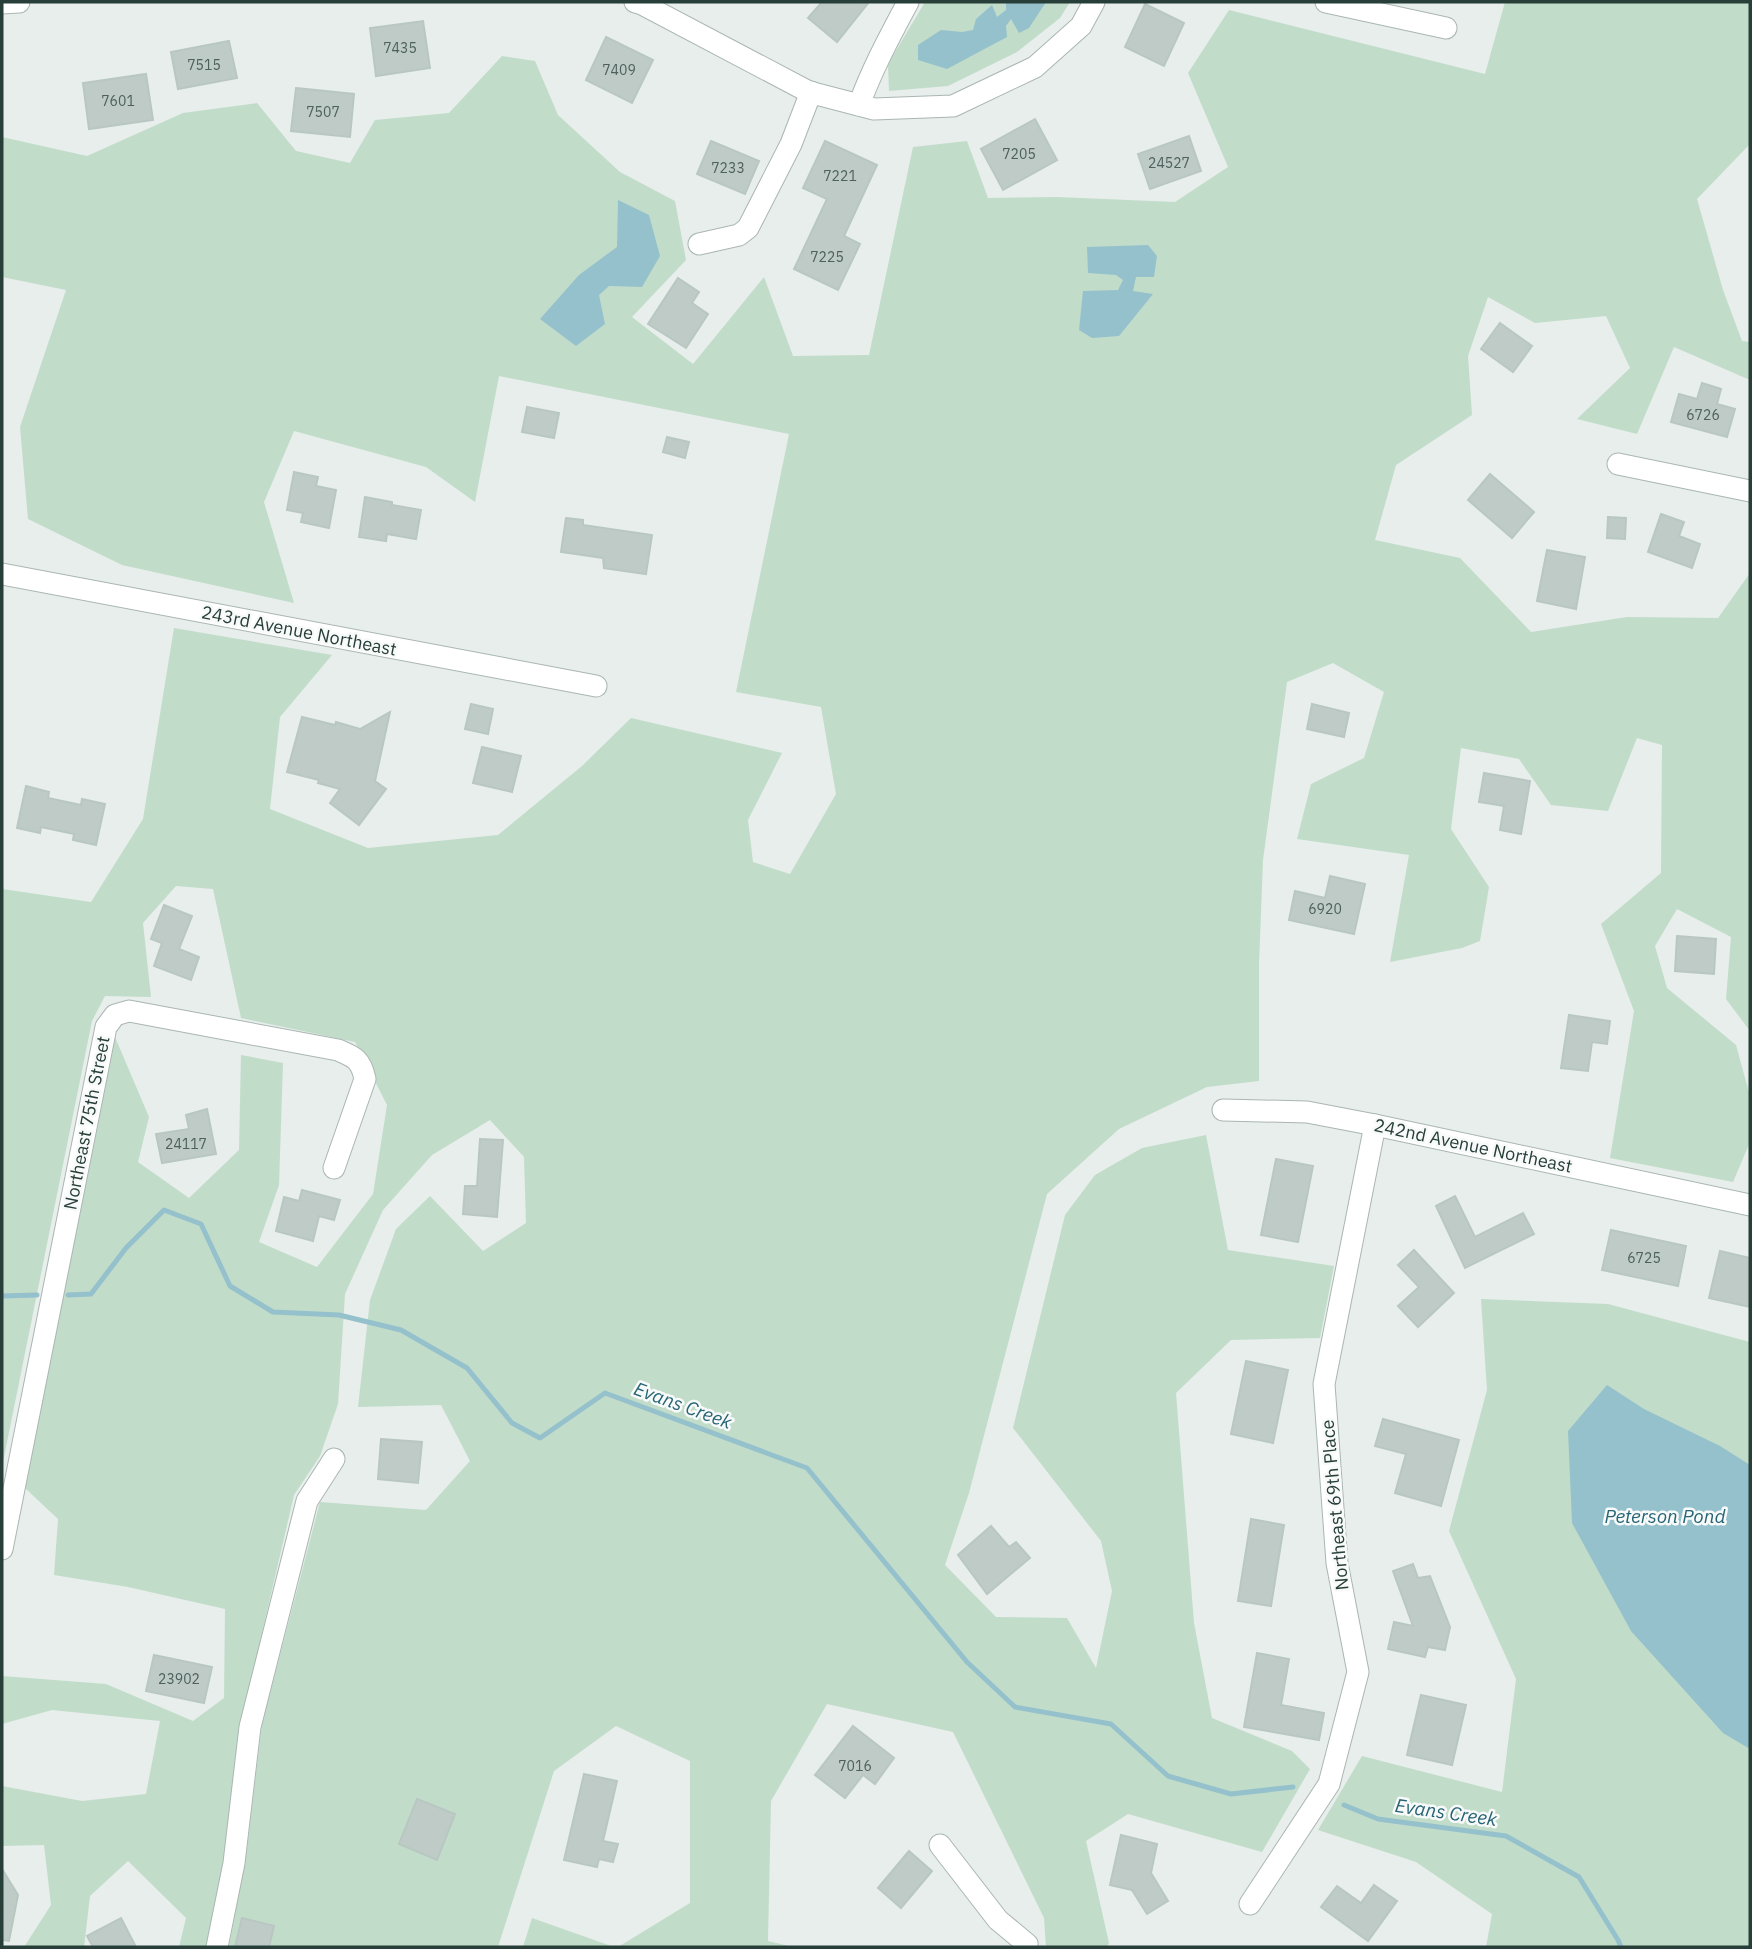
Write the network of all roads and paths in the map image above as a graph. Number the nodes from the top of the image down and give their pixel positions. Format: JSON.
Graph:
{"nodes":[{"id":1,"x":19,"y":2,"type":"edge"},
{"id":2,"x":635,"y":2,"type":"edge"},
{"id":3,"x":908,"y":2,"type":"edge"},
{"id":4,"x":1094,"y":2,"type":"edge"},
{"id":5,"x":1326,"y":2,"type":"edge"},
{"id":6,"x":2,"y":4,"type":"edge"},
{"id":7,"x":1446,"y":29,"type":"dead end"},
{"id":8,"x":811,"y":93,"type":"junction"},
{"id":9,"x":859,"y":105,"type":"junction"},
{"id":10,"x":699,"y":244,"type":"dead end"},
{"id":11,"x":1618,"y":464,"type":"dead end"},
{"id":12,"x":1750,"y":491,"type":"edge"},
{"id":13,"x":2,"y":574,"type":"edge"},
{"id":14,"x":596,"y":686,"type":"dead end"},
{"id":15,"x":1223,"y":1110,"type":"dead end"},
{"id":16,"x":1375,"y":1125,"type":"junction"},
{"id":17,"x":334,"y":1168,"type":"dead end"},
{"id":18,"x":1750,"y":1205,"type":"edge"},
{"id":19,"x":334,"y":1459,"type":"dead end"},
{"id":20,"x":2,"y":1549,"type":"edge"},
{"id":21,"x":940,"y":1845,"type":"dead end"},
{"id":22,"x":1251,"y":1904,"type":"dead end"},
{"id":23,"x":217,"y":1947,"type":"edge"},
{"id":24,"x":1026,"y":1947,"type":"edge"}],
"edges":[{"from":1,"to":6,"type":"street"},
{"from":2,"to":8,"type":"street"},
{"from":3,"to":9,"type":"street"},
{"from":4,"to":9,"type":"street"},
{"from":5,"to":7,"type":"street"},
{"from":8,"to":9,"type":"street"},
{"from":8,"to":10,"type":"street"},
{"from":11,"to":12,"type":"street"},
{"from":13,"to":14,"type":"street","name":"243rd Avenue Northeast"},
{"from":15,"to":16,"type":"street","name":"242nd Avenue Northeast"},
{"from":16,"to":18,"type":"street","name":"242nd Avenue Northeast"},
{"from":16,"to":22,"type":"street","name":"Northeast 69th Place"},
{"from":17,"to":20,"type":"street","name":"Northeast 75th Street"},
{"from":19,"to":23,"type":"street"},
{"from":21,"to":24,"type":"street"}]}
